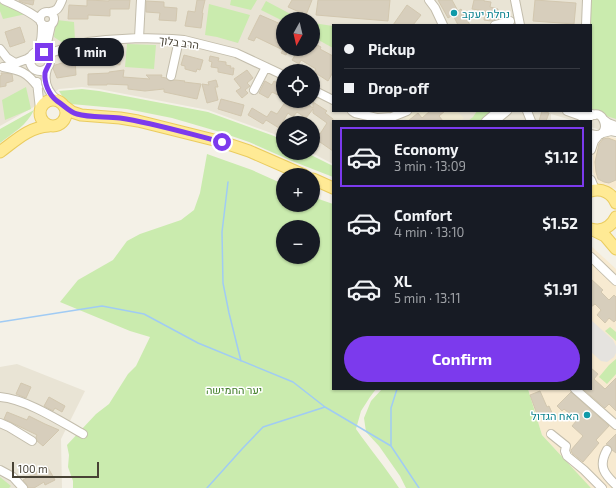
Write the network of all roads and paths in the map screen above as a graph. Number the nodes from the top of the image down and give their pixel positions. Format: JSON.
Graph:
{"nodes":[{"id":1,"x":4,"y":0,"type":"edge"},
{"id":2,"x":62,"y":0,"type":"edge"},
{"id":3,"x":141,"y":0,"type":"edge"},
{"id":4,"x":429,"y":0,"type":"edge"},
{"id":5,"x":515,"y":0,"type":"edge"},
{"id":6,"x":588,"y":0,"type":"edge"},
{"id":7,"x":25,"y":10,"type":"junction"},
{"id":8,"x":47,"y":12,"type":"junction"},
{"id":9,"x":510,"y":21,"type":"dead end"},
{"id":10,"x":41,"y":22,"type":"junction"},
{"id":11,"x":443,"y":24,"type":"edge"},
{"id":12,"x":499,"y":24,"type":"edge"},
{"id":13,"x":520,"y":24,"type":"edge"},
{"id":14,"x":586,"y":24,"type":"edge"},
{"id":15,"x":50,"y":29,"type":"junction"},
{"id":16,"x":139,"y":38,"type":"junction"},
{"id":17,"x":179,"y":40,"type":"junction"},
{"id":18,"x":67,"y":47,"type":"junction"},
{"id":19,"x":0,"y":49,"type":"edge"},
{"id":20,"x":46,"y":53,"type":"junction"},
{"id":21,"x":34,"y":54,"type":"junction"},
{"id":22,"x":17,"y":63,"type":"junction"},
{"id":23,"x":32,"y":66,"type":"junction"},
{"id":24,"x":48,"y":66,"type":"junction"},
{"id":25,"x":266,"y":67,"type":"junction"},
{"id":26,"x":2,"y":68,"type":"edge"},
{"id":27,"x":276,"y":72,"type":"edge"},
{"id":28,"x":171,"y":76,"type":"dead end"},
{"id":29,"x":38,"y":87,"type":"junction"},
{"id":30,"x":254,"y":90,"type":"dead end"},
{"id":31,"x":320,"y":94,"type":"edge"},
{"id":32,"x":332,"y":100,"type":"edge"},
{"id":33,"x":61,"y":103,"type":"junction"},
{"id":34,"x":39,"y":111,"type":"junction"},
{"id":35,"x":354,"y":112,"type":"edge"},
{"id":36,"x":497,"y":112,"type":"edge"},
{"id":37,"x":507,"y":112,"type":"edge"},
{"id":38,"x":571,"y":112,"type":"edge"},
{"id":39,"x":585,"y":112,"type":"edge"},
{"id":40,"x":595,"y":115,"type":"junction"},
{"id":41,"x":88,"y":116,"type":"junction"},
{"id":42,"x":400,"y":116,"type":"edge"},
{"id":43,"x":375,"y":119,"type":"edge"},
{"id":44,"x":487,"y":120,"type":"edge"},
{"id":45,"x":496,"y":120,"type":"edge"},
{"id":46,"x":584,"y":120,"type":"edge"},
{"id":47,"x":586,"y":120,"type":"edge"},
{"id":48,"x":604,"y":120,"type":"junction"},
{"id":49,"x":62,"y":123,"type":"junction"},
{"id":50,"x":49,"y":126,"type":"junction"},
{"id":51,"x":616,"y":126,"type":"edge"},
{"id":52,"x":616,"y":132,"type":"edge"},
{"id":53,"x":598,"y":134,"type":"edge"},
{"id":54,"x":17,"y":139,"type":"junction"},
{"id":55,"x":592,"y":147,"type":"edge"},
{"id":56,"x":0,"y":152,"type":"edge"},
{"id":57,"x":288,"y":168,"type":"edge"},
{"id":58,"x":320,"y":182,"type":"edge"},
{"id":59,"x":332,"y":188,"type":"edge"},
{"id":60,"x":595,"y":190,"type":"edge"},
{"id":61,"x":614,"y":199,"type":"edge"},
{"id":62,"x":615,"y":219,"type":"edge"},
{"id":63,"x":592,"y":230,"type":"edge"},
{"id":64,"x":616,"y":249,"type":"edge"},
{"id":65,"x":592,"y":258,"type":"edge"},
{"id":66,"x":616,"y":281,"type":"edge"},
{"id":67,"x":576,"y":390,"type":"edge"},
{"id":68,"x":0,"y":397,"type":"edge"},
{"id":69,"x":0,"y":423,"type":"edge"},
{"id":70,"x":616,"y":423,"type":"edge"},
{"id":71,"x":83,"y":434,"type":"dead end"},
{"id":72,"x":551,"y":434,"type":"dead end"},
{"id":73,"x":32,"y":441,"type":"dead end"},
{"id":74,"x":607,"y":450,"type":"dead end"},
{"id":75,"x":0,"y":470,"type":"edge"},
{"id":76,"x":616,"y":485,"type":"edge"},
{"id":77,"x":23,"y":488,"type":"edge"},
{"id":78,"x":602,"y":488,"type":"edge"}],
"edges":[{"from":1,"to":7,"type":"street"},
{"from":2,"to":8,"type":"street"},
{"from":3,"to":16,"type":"street"},
{"from":4,"to":11,"type":"street"},
{"from":5,"to":13,"type":"street"},
{"from":6,"to":14,"type":"street"},
{"from":7,"to":8,"type":"street"},
{"from":7,"to":10,"type":"street"},
{"from":8,"to":10,"type":"street"},
{"from":8,"to":15,"type":"street"},
{"from":9,"to":12,"type":"street"},
{"from":10,"to":15,"type":"street"},
{"from":10,"to":21,"type":"street"},
{"from":15,"to":18,"type":"street"},
{"from":15,"to":20,"type":"street"},
{"from":16,"to":17,"type":"street","name":"הרב בלוך"},
{"from":16,"to":18,"type":"street","name":"הרב בלוך"},
{"from":17,"to":25,"type":"street","name":"הרב בלוך"},
{"from":17,"to":28,"type":"street"},
{"from":18,"to":20,"type":"street","name":"הרב בלוך"},
{"from":18,"to":24,"type":"street","name":"הרב בלוך"},
{"from":19,"to":22,"type":"street"},
{"from":20,"to":21,"type":"street"},
{"from":20,"to":24,"type":"street"},
{"from":21,"to":22,"type":"street"},
{"from":21,"to":23,"type":"street"},
{"from":22,"to":23,"type":"street"},
{"from":22,"to":26,"type":"street"},
{"from":23,"to":24,"type":"street"},
{"from":23,"to":29,"type":"street"},
{"from":24,"to":33,"type":"street"},
{"from":25,"to":27,"type":"street","name":"הרב בלוך"},
{"from":25,"to":30,"type":"street"},
{"from":26,"to":29,"type":"street"},
{"from":29,"to":34,"type":"street"},
{"from":31,"to":32,"type":"street"},
{"from":33,"to":34,"type":"main road"},
{"from":33,"to":41,"type":"main road"},
{"from":33,"to":49,"type":"main road"},
{"from":34,"to":50,"type":"main road"},
{"from":34,"to":54,"type":"main road"},
{"from":35,"to":43,"type":"street"},
{"from":36,"to":44,"type":"street"},
{"from":37,"to":45,"type":"street"},
{"from":38,"to":46,"type":"street"},
{"from":39,"to":40,"type":"street"},
{"from":40,"to":47,"type":"street"},
{"from":40,"to":48,"type":"street"},
{"from":41,"to":49,"type":"main road"},
{"from":41,"to":57,"type":"main road"},
{"from":42,"to":43,"type":"street"},
{"from":48,"to":51,"type":"street"},
{"from":48,"to":53,"type":"street"},
{"from":49,"to":50,"type":"main road"},
{"from":50,"to":54,"type":"main road"},
{"from":52,"to":53,"type":"street"},
{"from":53,"to":55,"type":"street"},
{"from":54,"to":56,"type":"main road"},
{"from":58,"to":59,"type":"main road"},
{"from":60,"to":61,"type":"main road"},
{"from":62,"to":63,"type":"main road"},
{"from":62,"to":64,"type":"main road"},
{"from":63,"to":64,"type":"main road"},
{"from":65,"to":66,"type":"street"},
{"from":67,"to":70,"type":"street"},
{"from":68,"to":71,"type":"street"},
{"from":69,"to":73,"type":"street"},
{"from":72,"to":78,"type":"street"},
{"from":74,"to":76,"type":"street"},
{"from":75,"to":77,"type":"street"}]}
